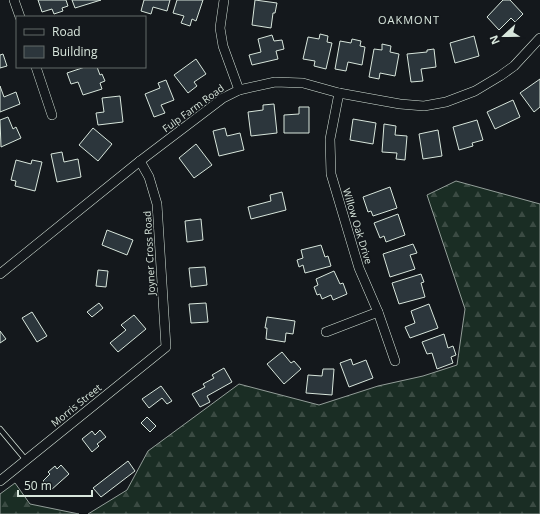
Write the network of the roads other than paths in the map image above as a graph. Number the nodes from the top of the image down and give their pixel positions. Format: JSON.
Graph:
{"nodes":[{"id":1,"x":14,"y":0,"type":"edge"},
{"id":2,"x":224,"y":0,"type":"edge"},
{"id":3,"x":20,"y":16,"type":"edge"},
{"id":4,"x":540,"y":38,"type":"edge"},
{"id":5,"x":36,"y":68,"type":"edge"},
{"id":6,"x":239,"y":90,"type":"junction"},
{"id":7,"x":339,"y":93,"type":"junction"},
{"id":8,"x":52,"y":115,"type":"dead end"},
{"id":9,"x":140,"y":161,"type":"junction"},
{"id":10,"x":0,"y":274,"type":"edge"},
{"id":11,"x":378,"y":312,"type":"junction"},
{"id":12,"x":326,"y":332,"type":"dead end"},
{"id":13,"x":166,"y":347,"type":"joint"},
{"id":14,"x":395,"y":361,"type":"dead end"},
{"id":15,"x":0,"y":429,"type":"edge"},
{"id":16,"x":26,"y":460,"type":"junction"},
{"id":17,"x":0,"y":481,"type":"edge"}],
"edges":[{"from":1,"to":3,"type":"street"},
{"from":2,"to":6,"type":"street"},
{"from":4,"to":7,"type":"street","name":"Fulp Farm Road"},
{"from":5,"to":8,"type":"street"},
{"from":6,"to":7,"type":"street","name":"Fulp Farm Road"},
{"from":6,"to":9,"type":"street","name":"Fulp Farm Road"},
{"from":7,"to":11,"type":"street","name":"Willow Oak Drive"},
{"from":9,"to":10,"type":"street","name":"Fulp Farm Road"},
{"from":9,"to":13,"type":"street","name":"Joyner Cross Road"},
{"from":11,"to":12,"type":"street"},
{"from":11,"to":14,"type":"street","name":"Willow Oak Drive"},
{"from":13,"to":16,"type":"street","name":"Morris Street"},
{"from":15,"to":16,"type":"lane"},
{"from":16,"to":17,"type":"street","name":"Morris Street"}]}
